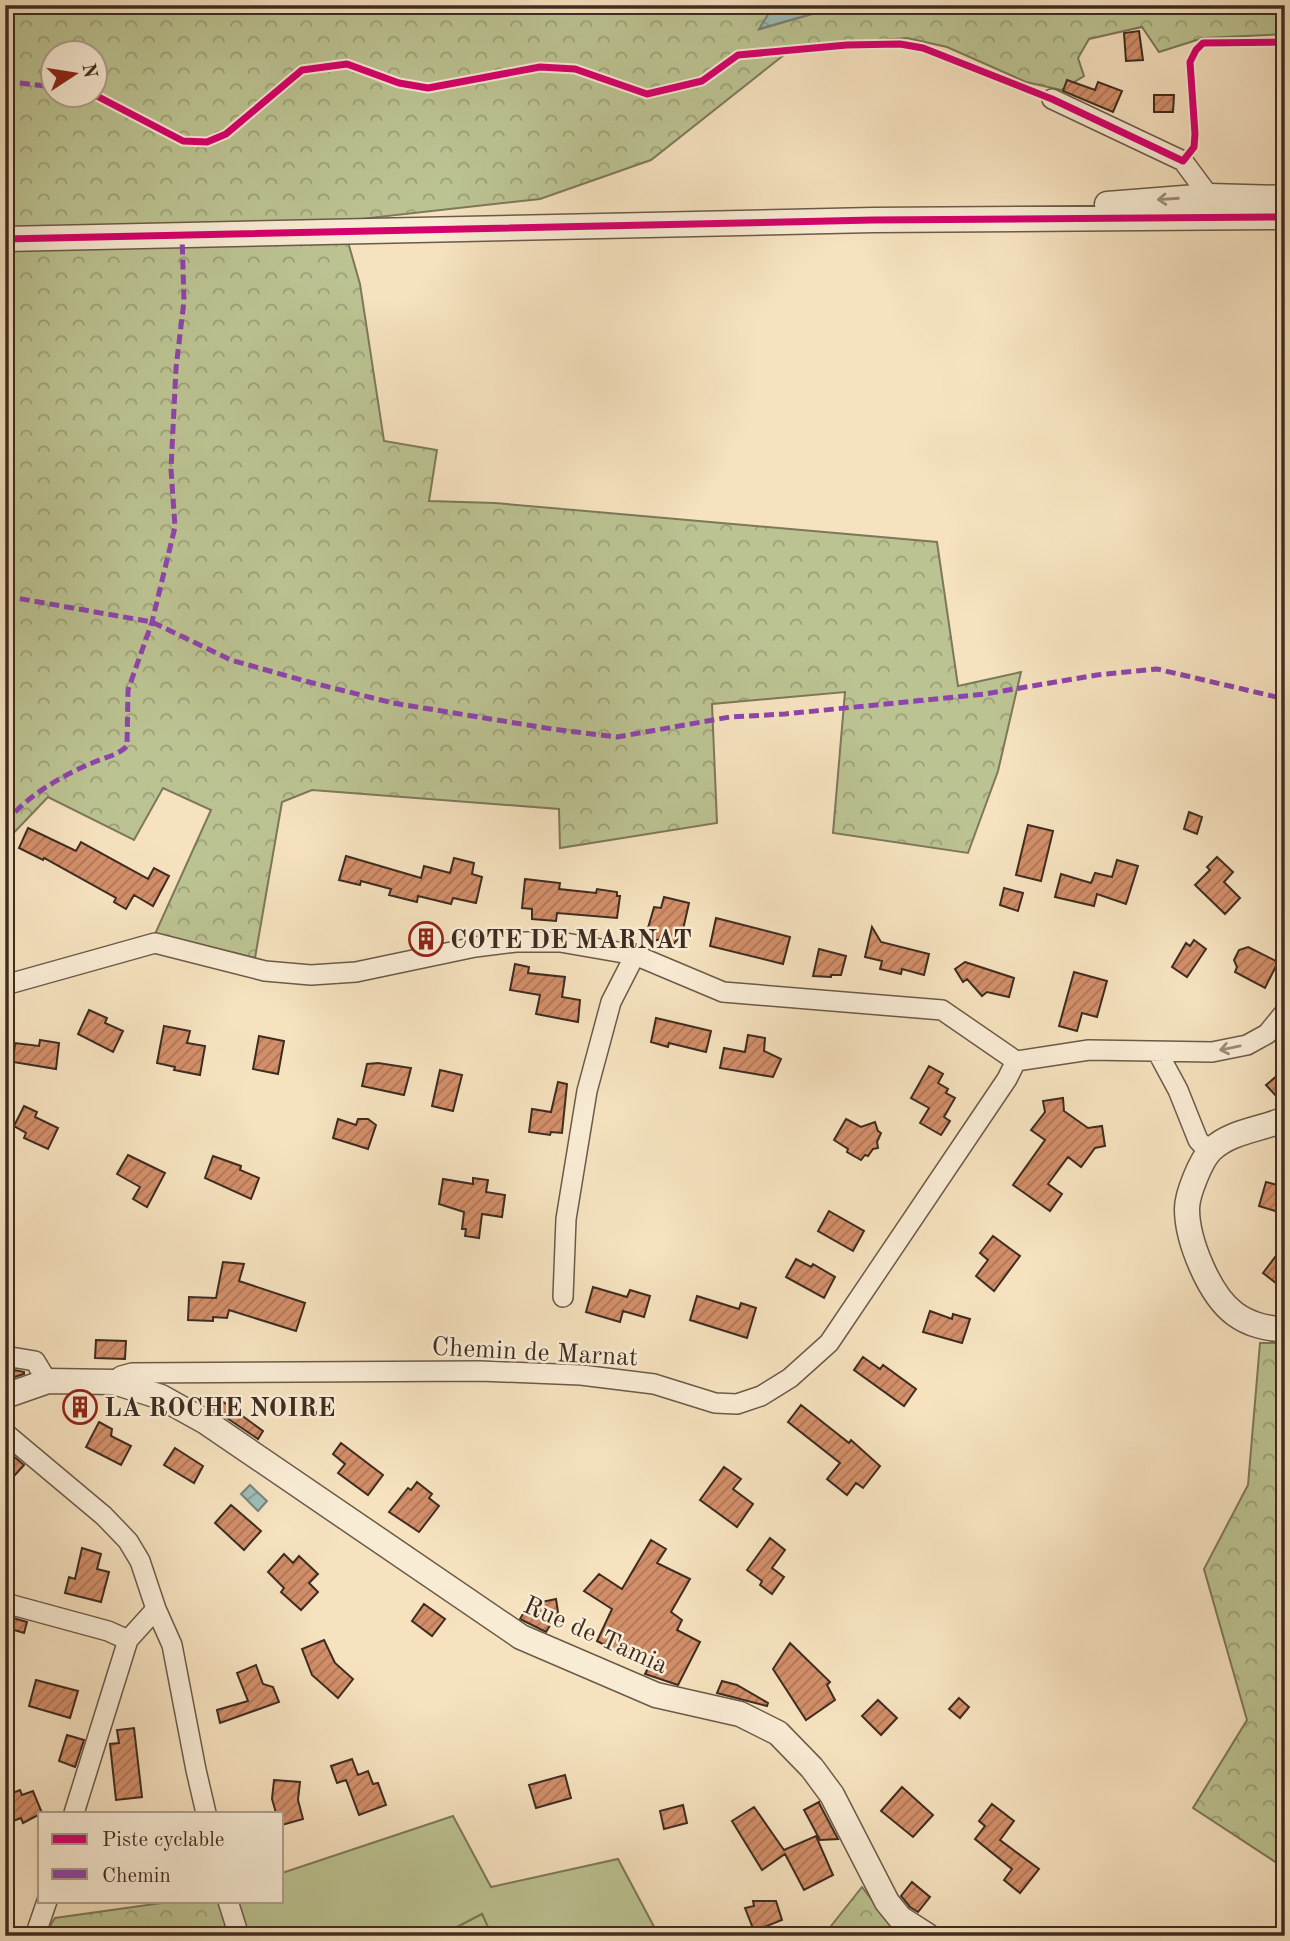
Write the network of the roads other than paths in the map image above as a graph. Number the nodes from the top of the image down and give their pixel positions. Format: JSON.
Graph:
{"nodes":[{"id":1,"x":1052,"y":99,"type":"dead end"},
{"id":2,"x":1285,"y":198,"type":"edge"},
{"id":3,"x":1208,"y":207,"type":"junction"},
{"id":4,"x":1285,"y":217,"type":"edge"},
{"id":5,"x":5,"y":239,"type":"edge"},
{"id":6,"x":635,"y":955,"type":"junction"},
{"id":7,"x":5,"y":985,"type":"edge"},
{"id":8,"x":1285,"y":1012,"type":"edge"},
{"id":9,"x":1158,"y":1053,"type":"junction"},
{"id":10,"x":1016,"y":1061,"type":"junction"},
{"id":11,"x":1285,"y":1119,"type":"edge"},
{"id":12,"x":1209,"y":1152,"type":"junction"},
{"id":13,"x":563,"y":1297,"type":"dead end"},
{"id":14,"x":1285,"y":1330,"type":"edge"},
{"id":15,"x":5,"y":1356,"type":"edge"},
{"id":16,"x":114,"y":1382,"type":"junction"},
{"id":17,"x":41,"y":1384,"type":"junction"},
{"id":18,"x":5,"y":1396,"type":"edge"},
{"id":19,"x":5,"y":1433,"type":"edge"},
{"id":20,"x":5,"y":1603,"type":"edge"},
{"id":21,"x":156,"y":1609,"type":"junction"},
{"id":22,"x":128,"y":1640,"type":"junction"},
{"id":23,"x":74,"y":1812,"type":"edge"},
{"id":24,"x":206,"y":1812,"type":"edge"},
{"id":25,"x":47,"y":1902,"type":"edge"},
{"id":26,"x":228,"y":1902,"type":"edge"},
{"id":27,"x":35,"y":1936,"type":"edge"},
{"id":28,"x":239,"y":1936,"type":"edge"},
{"id":29,"x":928,"y":1936,"type":"edge"}],
"edges":[{"from":1,"to":3,"type":"street"},
{"from":2,"to":3,"type":"street"},
{"from":3,"to":4,"type":"street"},
{"from":3,"to":5,"type":"street"},
{"from":6,"to":7,"type":"street"},
{"from":6,"to":10,"type":"street"},
{"from":6,"to":13,"type":"street"},
{"from":8,"to":9,"type":"street","one_way":true},
{"from":9,"to":10,"type":"street"},
{"from":9,"to":12,"type":"street"},
{"from":10,"to":16,"type":"street","name":"Chemin de Marnat"},
{"from":11,"to":12,"type":"street"},
{"from":12,"to":14,"type":"street"},
{"from":15,"to":17,"type":"street"},
{"from":16,"to":17,"type":"street","name":"Rue de Tamia"},
{"from":16,"to":29,"type":"street","name":"Rue de Tamia"},
{"from":17,"to":18,"type":"street","name":"Rue de Tamia"},
{"from":19,"to":21,"type":"street"},
{"from":20,"to":22,"type":"street"},
{"from":21,"to":22,"type":"street"},
{"from":21,"to":24,"type":"street"},
{"from":22,"to":23,"type":"street"},
{"from":25,"to":27,"type":"street"},
{"from":26,"to":28,"type":"street"}]}
